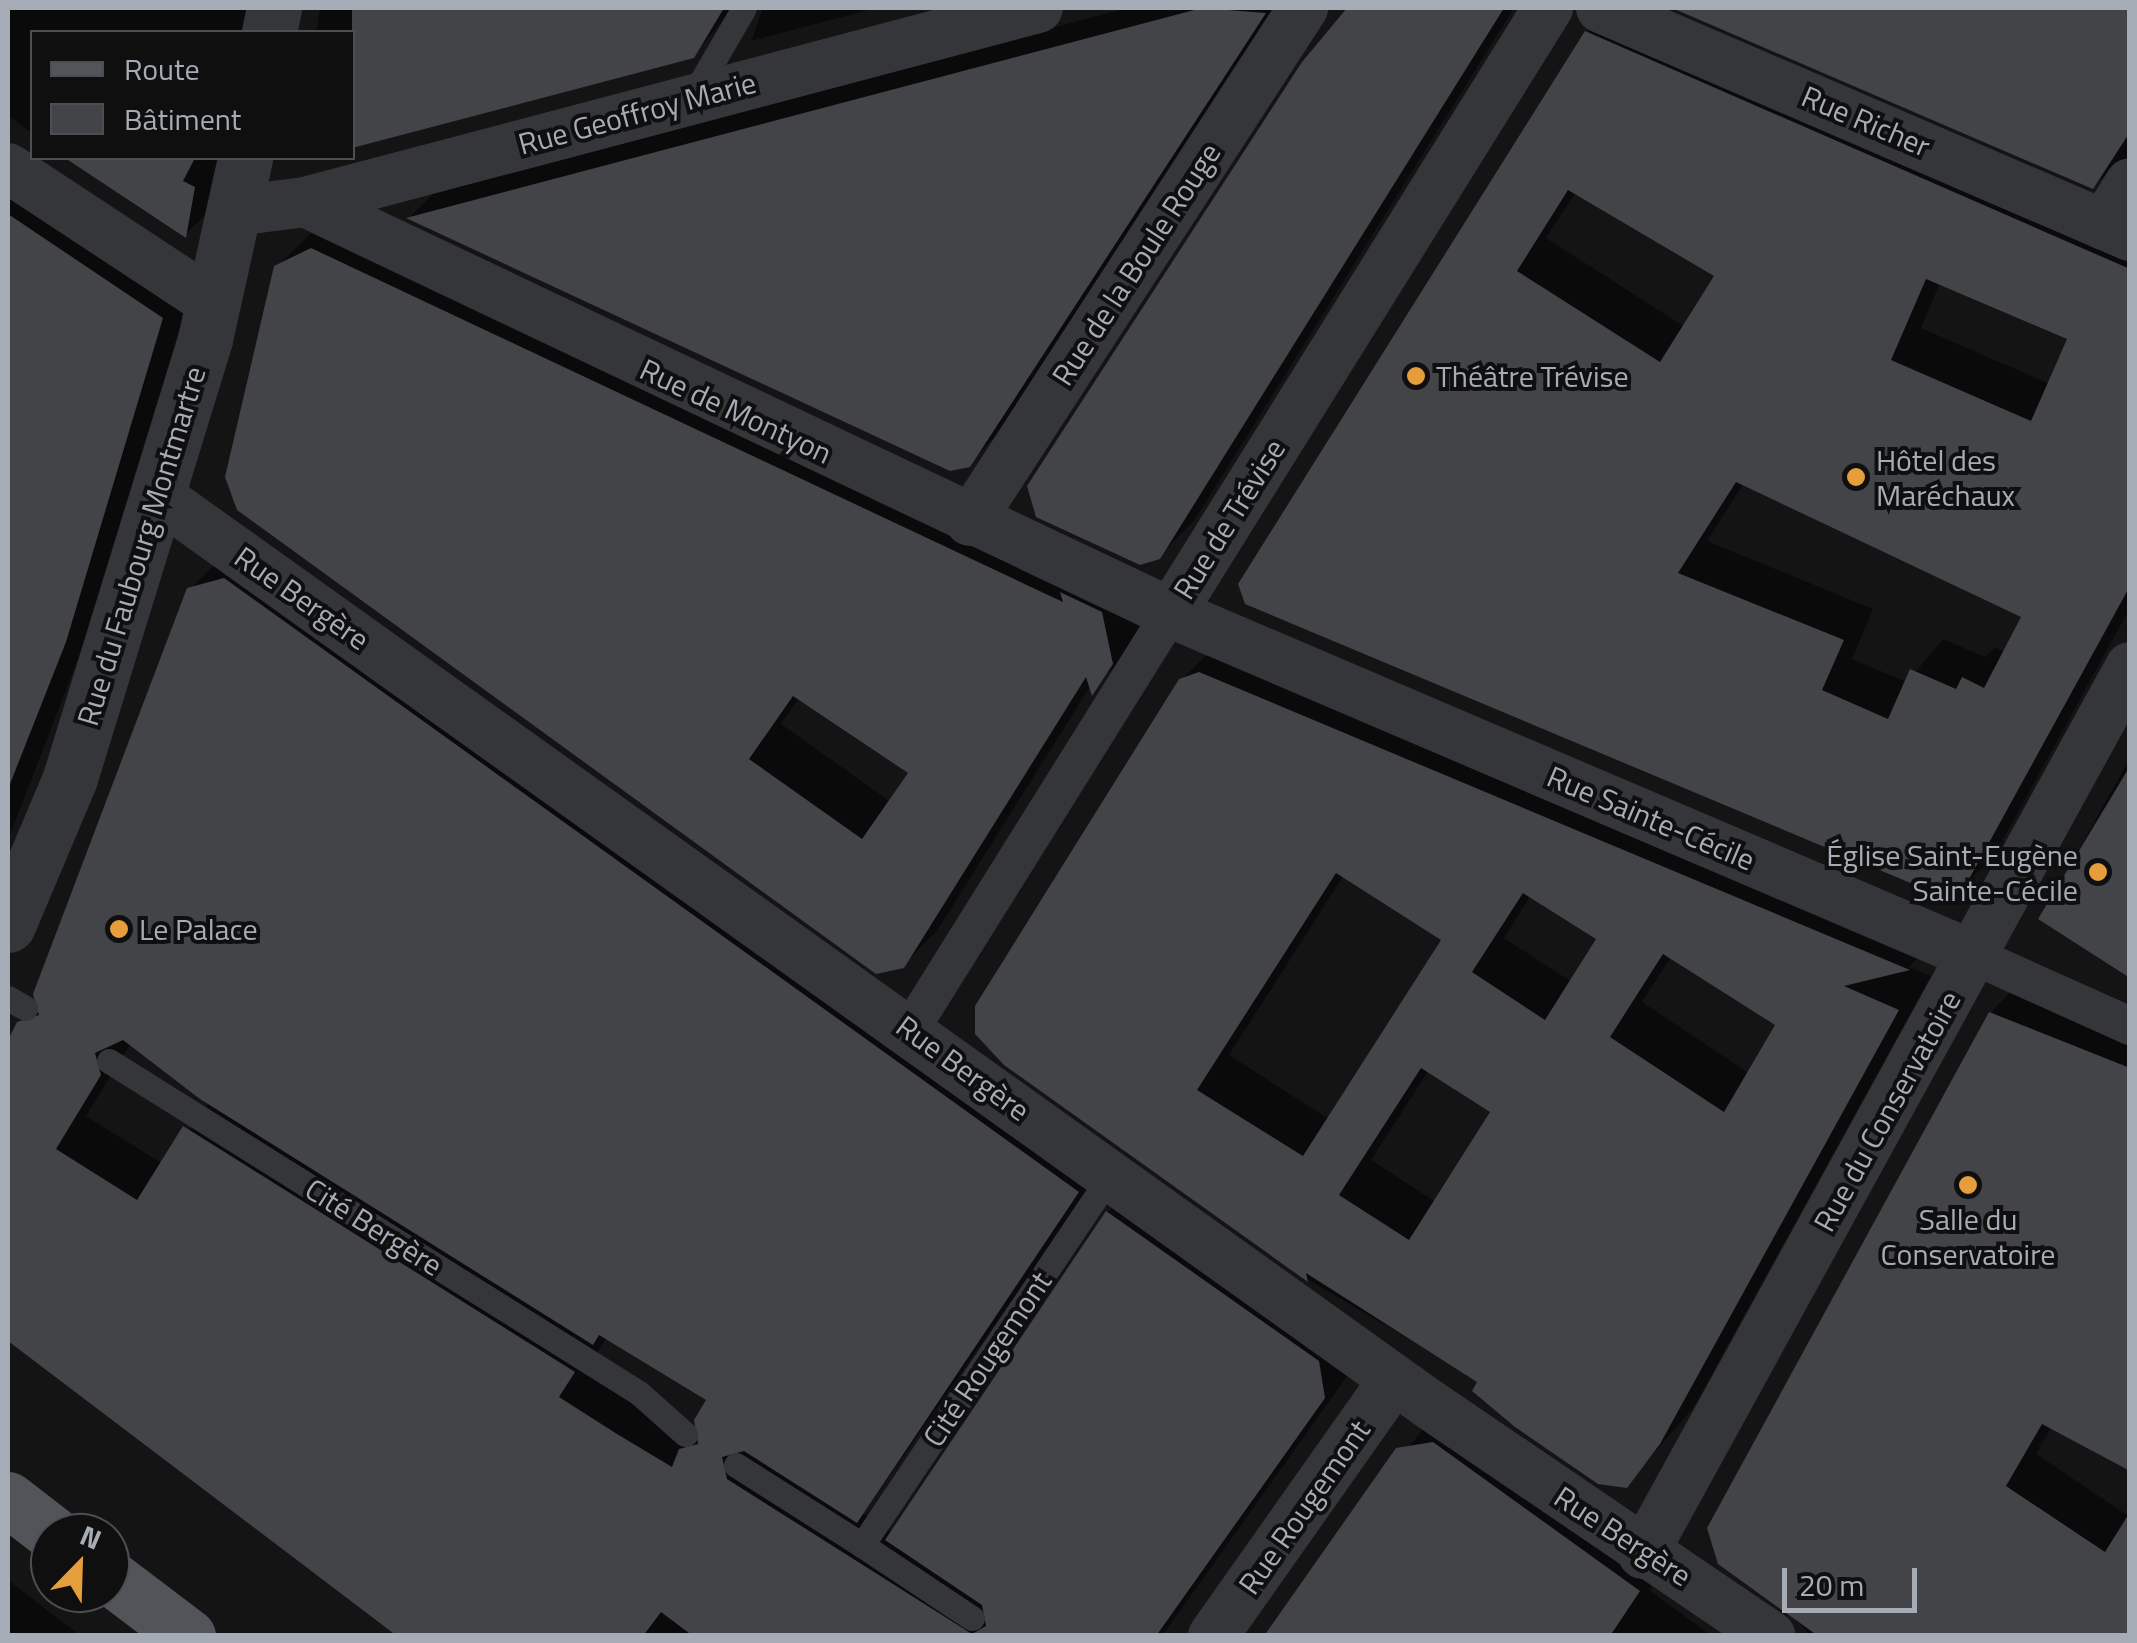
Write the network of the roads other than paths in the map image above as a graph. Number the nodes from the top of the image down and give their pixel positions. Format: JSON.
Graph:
{"nodes":[{"id":1,"x":744,"y":8,"type":"edge"},
{"id":2,"x":1038,"y":8,"type":"edge"},
{"id":3,"x":1303,"y":8,"type":"edge"},
{"id":4,"x":1548,"y":8,"type":"edge"},
{"id":5,"x":1601,"y":8,"type":"edge"},
{"id":6,"x":690,"y":99,"type":"junction"},
{"id":7,"x":245,"y":160,"type":"edge"},
{"id":8,"x":8,"y":168,"type":"edge"},
{"id":9,"x":2130,"y":183,"type":"edge"},
{"id":10,"x":305,"y":202,"type":"junction"},
{"id":11,"x":235,"y":211,"type":"junction"},
{"id":12,"x":2117,"y":230,"type":"edge"},
{"id":13,"x":214,"y":304,"type":"junction"},
{"id":14,"x":156,"y":495,"type":"junction"},
{"id":15,"x":970,"y":521,"type":"junction"},
{"id":16,"x":1171,"y":613,"type":"junction"},
{"id":17,"x":2130,"y":666,"type":"edge"},
{"id":18,"x":8,"y":924,"type":"edge"},
{"id":19,"x":1972,"y":955,"type":"junction"},
{"id":20,"x":2130,"y":1026,"type":"edge"},
{"id":21,"x":910,"y":1030,"type":"junction"},
{"id":22,"x":110,"y":1061,"type":"dead end"},
{"id":23,"x":1111,"y":1174,"type":"junction"},
{"id":24,"x":1394,"y":1379,"type":"junction"},
{"id":25,"x":686,"y":1434,"type":"dead end"},
{"id":26,"x":736,"y":1466,"type":"dead end"},
{"id":27,"x":8,"y":1500,"type":"edge"},
{"id":28,"x":30,"y":1516,"type":"edge"},
{"id":29,"x":862,"y":1545,"type":"junction"},
{"id":30,"x":1643,"y":1554,"type":"junction"},
{"id":31,"x":130,"y":1592,"type":"edge"},
{"id":32,"x":972,"y":1618,"type":"dead end"},
{"id":33,"x":188,"y":1636,"type":"edge"},
{"id":34,"x":1214,"y":1636,"type":"edge"},
{"id":35,"x":1771,"y":1636,"type":"edge"}],
"edges":[{"from":1,"to":6,"type":"lane"},
{"from":2,"to":6,"type":"street","name":"Rue Geoffroy Marie"},
{"from":3,"to":15,"type":"street","name":"Rue de la Boule Rouge"},
{"from":4,"to":16,"type":"street","name":"Rue de Trévise"},
{"from":5,"to":12,"type":"street","name":"Rue Richer"},
{"from":6,"to":10,"type":"street","name":"Rue Geoffroy Marie"},
{"from":7,"to":11,"type":"street","name":"Rue du Faubourg Montmartre"},
{"from":8,"to":13,"type":"street"},
{"from":9,"to":12,"type":"street"},
{"from":10,"to":11,"type":"street","name":"Rue Geoffroy Marie"},
{"from":10,"to":15,"type":"street","name":"Rue de Montyon"},
{"from":11,"to":13,"type":"street","name":"Rue du Faubourg Montmartre"},
{"from":13,"to":14,"type":"street","name":"Rue du Faubourg Montmartre"},
{"from":14,"to":18,"type":"street","name":"Rue du Faubourg Montmartre"},
{"from":14,"to":21,"type":"street","name":"Rue Bergère"},
{"from":15,"to":16,"type":"street","name":"Rue de Montyon"},
{"from":16,"to":19,"type":"street","name":"Rue Sainte-Cécile"},
{"from":16,"to":21,"type":"street","name":"Rue de Trévise"},
{"from":17,"to":19,"type":"street","name":"Rue du Conservatoire"},
{"from":19,"to":20,"type":"street","name":"Rue Sainte-Cécile"},
{"from":19,"to":30,"type":"street","name":"Rue du Conservatoire"},
{"from":21,"to":23,"type":"street","name":"Rue Bergère"},
{"from":22,"to":25,"type":"lane","name":"Cité Bergère"},
{"from":23,"to":24,"type":"street","name":"Rue Bergère"},
{"from":23,"to":29,"type":"lane","name":"Cité Rougemont"},
{"from":24,"to":30,"type":"street","name":"Rue Bergère"},
{"from":24,"to":34,"type":"street","name":"Rue Rougemont"},
{"from":26,"to":29,"type":"lane"},
{"from":27,"to":28,"type":"main road"},
{"from":29,"to":32,"type":"lane"},
{"from":30,"to":35,"type":"street","name":"Rue Bergère"},
{"from":31,"to":33,"type":"main road"}]}
